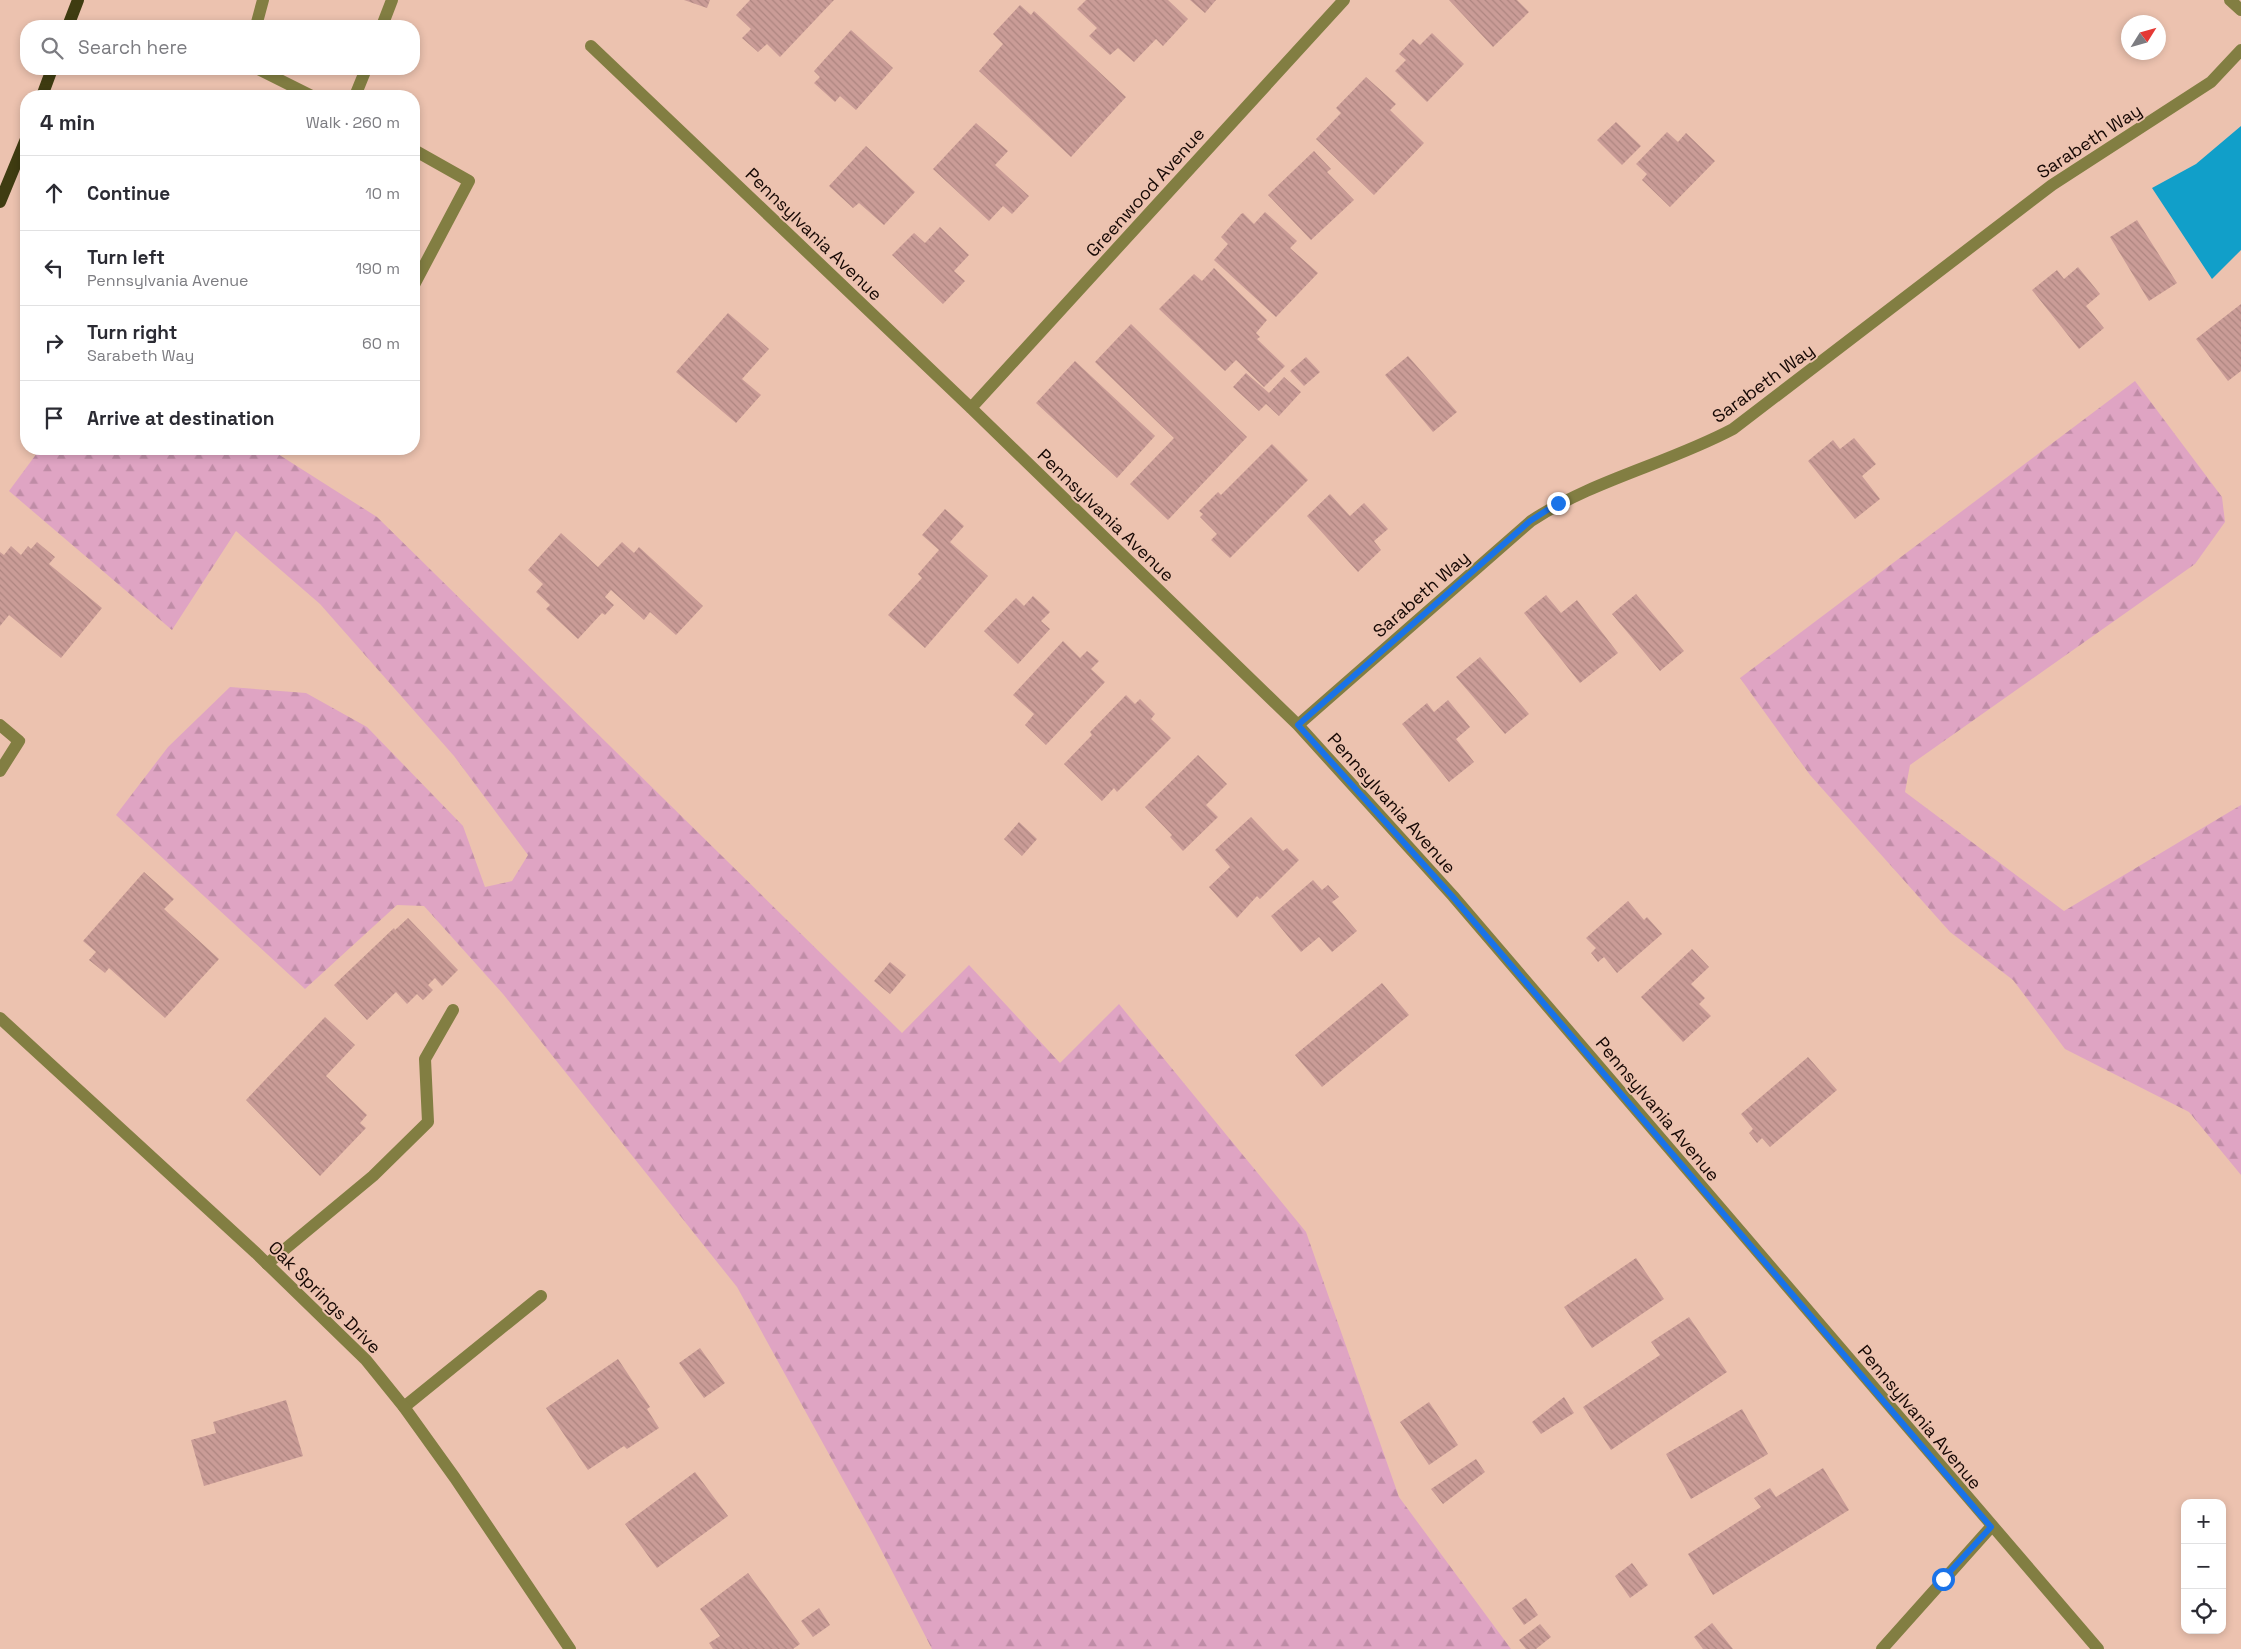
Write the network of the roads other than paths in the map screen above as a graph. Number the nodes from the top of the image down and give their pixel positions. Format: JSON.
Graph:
{"nodes":[{"id":1,"x":78,"y":0,"type":"edge"},
{"id":2,"x":263,"y":0,"type":"edge"},
{"id":3,"x":392,"y":0,"type":"edge"},
{"id":4,"x":1344,"y":0,"type":"edge"},
{"id":5,"x":2230,"y":0,"type":"edge"},
{"id":6,"x":2241,"y":10,"type":"edge"},
{"id":7,"x":70,"y":20,"type":"edge"},
{"id":8,"x":258,"y":20,"type":"edge"},
{"id":9,"x":384,"y":20,"type":"edge"},
{"id":10,"x":590,"y":46,"type":"dead end"},
{"id":11,"x":2241,"y":50,"type":"edge"},
{"id":12,"x":50,"y":75,"type":"edge"},
{"id":13,"x":270,"y":75,"type":"edge"},
{"id":14,"x":364,"y":75,"type":"edge"},
{"id":15,"x":44,"y":90,"type":"edge"},
{"id":16,"x":300,"y":90,"type":"edge"},
{"id":17,"x":357,"y":90,"type":"edge"},
{"id":18,"x":420,"y":153,"type":"edge"},
{"id":19,"x":20,"y":154,"type":"edge"},
{"id":20,"x":0,"y":202,"type":"edge"},
{"id":21,"x":420,"y":275,"type":"edge"},
{"id":22,"x":971,"y":408,"type":"junction"},
{"id":23,"x":1298,"y":725,"type":"junction"},
{"id":24,"x":0,"y":726,"type":"edge"},
{"id":25,"x":0,"y":771,"type":"edge"},
{"id":26,"x":453,"y":1010,"type":"dead end"},
{"id":27,"x":0,"y":1018,"type":"edge"},
{"id":28,"x":268,"y":1264,"type":"junction"},
{"id":29,"x":541,"y":1296,"type":"dead end"},
{"id":30,"x":404,"y":1407,"type":"junction"},
{"id":31,"x":1991,"y":1527,"type":"junction"},
{"id":32,"x":570,"y":1649,"type":"edge"},
{"id":33,"x":1882,"y":1649,"type":"edge"},
{"id":34,"x":2098,"y":1649,"type":"edge"}],
"edges":[{"from":1,"to":7,"type":"main road"},
{"from":2,"to":8,"type":"street"},
{"from":3,"to":9,"type":"street"},
{"from":4,"to":22,"type":"street","name":"Greenwood Avenue"},
{"from":5,"to":6,"type":"street"},
{"from":10,"to":22,"type":"street","name":"Pennsylvania Avenue"},
{"from":11,"to":23,"type":"street","name":"Sarabeth Way"},
{"from":12,"to":15,"type":"main road"},
{"from":13,"to":16,"type":"street"},
{"from":14,"to":17,"type":"street"},
{"from":18,"to":21,"type":"street"},
{"from":19,"to":20,"type":"main road"},
{"from":22,"to":23,"type":"street","name":"Pennsylvania Avenue"},
{"from":23,"to":31,"type":"street","name":"Pennsylvania Avenue"},
{"from":24,"to":25,"type":"street"},
{"from":26,"to":28,"type":"street"},
{"from":27,"to":28,"type":"street","name":"Oak Springs Drive"},
{"from":28,"to":30,"type":"street","name":"Oak Springs Drive"},
{"from":29,"to":30,"type":"street"},
{"from":30,"to":32,"type":"street","name":"Oak Springs Drive"},
{"from":31,"to":33,"type":"street"},
{"from":31,"to":34,"type":"street","name":"Pennsylvania Avenue"}]}
